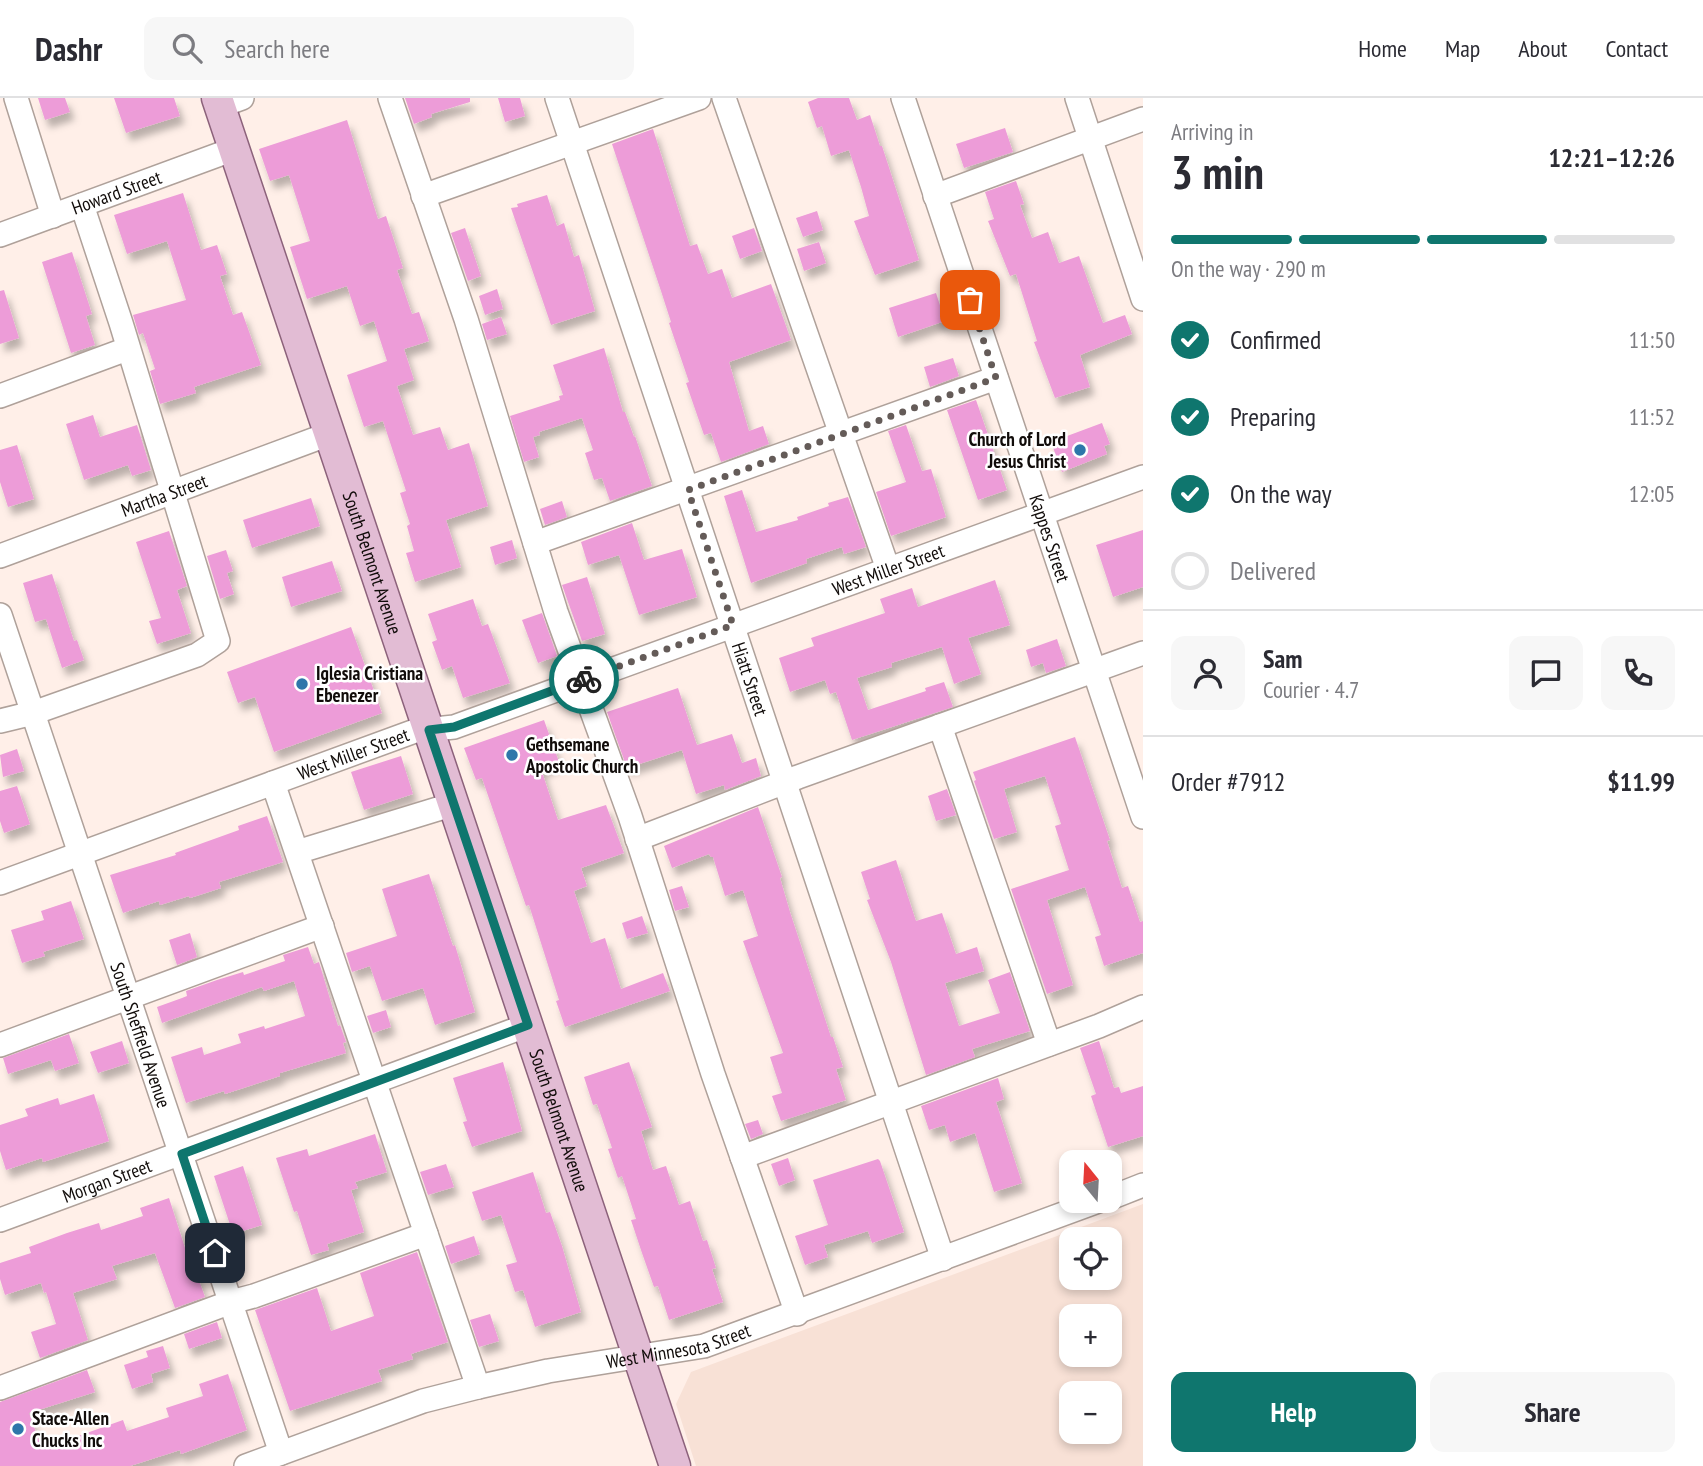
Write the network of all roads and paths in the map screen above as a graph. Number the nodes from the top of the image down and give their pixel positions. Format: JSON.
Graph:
{"nodes":[{"id":1,"x":16,"y":98,"type":"edge"},
{"id":2,"x":390,"y":98,"type":"edge"},
{"id":3,"x":557,"y":98,"type":"edge"},
{"id":4,"x":699,"y":98,"type":"edge"},
{"id":5,"x":724,"y":98,"type":"edge"},
{"id":6,"x":902,"y":98,"type":"edge"},
{"id":7,"x":1077,"y":98,"type":"edge"},
{"id":8,"x":226,"y":101,"type":"edge"},
{"id":9,"x":1143,"y":119,"type":"edge"},
{"id":10,"x":1090,"y":139,"type":"junction"},
{"id":11,"x":573,"y":145,"type":"junction"},
{"id":12,"x":234,"y":149,"type":"junction"},
{"id":13,"x":935,"y":196,"type":"junction"},
{"id":14,"x":423,"y":197,"type":"junction"},
{"id":15,"x":82,"y":205,"type":"junction"},
{"id":16,"x":53,"y":216,"type":"junction"},
{"id":17,"x":0,"y":235,"type":"edge"},
{"id":18,"x":1143,"y":299,"type":"edge"},
{"id":19,"x":127,"y":349,"type":"junction"},
{"id":20,"x":996,"y":378,"type":"junction"},
{"id":21,"x":0,"y":396,"type":"edge"},
{"id":22,"x":843,"y":434,"type":"junction"},
{"id":23,"x":329,"y":435,"type":"junction"},
{"id":24,"x":1143,"y":477,"type":"edge"},
{"id":25,"x":688,"y":490,"type":"junction"},
{"id":26,"x":172,"y":492,"type":"junction"},
{"id":27,"x":1041,"y":514,"type":"junction"},
{"id":28,"x":535,"y":543,"type":"junction"},
{"id":29,"x":0,"y":556,"type":"edge"},
{"id":30,"x":888,"y":569,"type":"junction"},
{"id":31,"x":0,"y":615,"type":"edge"},
{"id":32,"x":733,"y":625,"type":"junction"},
{"id":33,"x":1143,"y":653,"type":"edge"},
{"id":34,"x":1094,"y":671,"type":"junction"},
{"id":35,"x":582,"y":680,"type":"junction"},
{"id":36,"x":33,"y":713,"type":"junction"},
{"id":37,"x":0,"y":722,"type":"edge"},
{"id":38,"x":940,"y":726,"type":"junction"},
{"id":39,"x":429,"y":730,"type":"junction"},
{"id":40,"x":785,"y":782,"type":"junction"},
{"id":41,"x":273,"y":783,"type":"junction"},
{"id":42,"x":454,"y":804,"type":"junction"},
{"id":43,"x":1143,"y":817,"type":"edge"},
{"id":44,"x":637,"y":839,"type":"junction"},
{"id":45,"x":297,"y":852,"type":"junction"},
{"id":46,"x":80,"y":853,"type":"junction"},
{"id":47,"x":0,"y":883,"type":"edge"},
{"id":48,"x":322,"y":926,"type":"junction"},
{"id":49,"x":129,"y":997,"type":"junction"},
{"id":50,"x":1143,"y":1007,"type":"edge"},
{"id":51,"x":528,"y":1025,"type":"junction"},
{"id":52,"x":1049,"y":1044,"type":"junction"},
{"id":53,"x":0,"y":1045,"type":"edge"},
{"id":54,"x":374,"y":1082,"type":"junction"},
{"id":55,"x":891,"y":1101,"type":"junction"},
{"id":56,"x":182,"y":1154,"type":"junction"},
{"id":57,"x":742,"y":1157,"type":"junction"},
{"id":58,"x":1143,"y":1185,"type":"edge"},
{"id":59,"x":1122,"y":1193,"type":"edge"},
{"id":60,"x":1066,"y":1213,"type":"edge"},
{"id":61,"x":0,"y":1220,"type":"edge"},
{"id":62,"x":426,"y":1234,"type":"junction"},
{"id":63,"x":943,"y":1259,"type":"junction"},
{"id":64,"x":231,"y":1302,"type":"junction"},
{"id":65,"x":797,"y":1314,"type":"junction"},
{"id":66,"x":639,"y":1358,"type":"junction"},
{"id":67,"x":478,"y":1387,"type":"junction"},
{"id":68,"x":0,"y":1388,"type":"edge"},
{"id":69,"x":281,"y":1453,"type":"junction"},
{"id":70,"x":246,"y":1466,"type":"edge"},
{"id":71,"x":675,"y":1466,"type":"edge"}],
"edges":[{"from":1,"to":16,"type":"street"},
{"from":2,"to":14,"type":"street"},
{"from":3,"to":11,"type":"street","name":"Hiatt Street"},
{"from":4,"to":11,"type":"street"},
{"from":5,"to":22,"type":"street"},
{"from":6,"to":13,"type":"street","name":"Kappes Street"},
{"from":7,"to":10,"type":"street"},
{"from":8,"to":12,"type":"main road","name":"South Belmont Avenue"},
{"from":9,"to":10,"type":"street"},
{"from":10,"to":13,"type":"street"},
{"from":10,"to":18,"type":"street"},
{"from":11,"to":14,"type":"street"},
{"from":11,"to":25,"type":"street","name":"Hiatt Street"},
{"from":12,"to":15,"type":"street","name":"Howard Street"},
{"from":12,"to":23,"type":"main road","name":"South Belmont Avenue"},
{"from":13,"to":20,"type":"street","name":"Kappes Street"},
{"from":14,"to":28,"type":"street"},
{"from":15,"to":16,"type":"street","name":"Howard Street"},
{"from":15,"to":19,"type":"street"},
{"from":16,"to":17,"type":"street","name":"Howard Street"},
{"from":19,"to":21,"type":"street"},
{"from":19,"to":26,"type":"street"},
{"from":20,"to":22,"type":"street"},
{"from":20,"to":27,"type":"street","name":"Kappes Street"},
{"from":22,"to":25,"type":"street"},
{"from":22,"to":30,"type":"street"},
{"from":23,"to":26,"type":"street","name":"Martha Street"},
{"from":23,"to":39,"type":"main road","name":"South Belmont Avenue"},
{"from":24,"to":27,"type":"street","name":"West Miller Street"},
{"from":25,"to":28,"type":"street"},
{"from":25,"to":32,"type":"street","name":"Hiatt Street"},
{"from":26,"to":29,"type":"street","name":"Martha Street"},
{"from":26,"to":36,"type":"street"},
{"from":27,"to":30,"type":"street","name":"West Miller Street"},
{"from":27,"to":34,"type":"street","name":"Kappes Street"},
{"from":28,"to":35,"type":"street"},
{"from":30,"to":32,"type":"street","name":"West Miller Street"},
{"from":31,"to":36,"type":"street","name":"South Sheffield Avenue"},
{"from":32,"to":35,"type":"street","name":"West Miller Street"},
{"from":32,"to":40,"type":"street","name":"Hiatt Street"},
{"from":33,"to":34,"type":"street"},
{"from":34,"to":38,"type":"street"},
{"from":34,"to":43,"type":"street","name":"Kappes Street"},
{"from":35,"to":39,"type":"street","name":"West Miller Street"},
{"from":35,"to":44,"type":"street"},
{"from":36,"to":37,"type":"street"},
{"from":36,"to":46,"type":"street","name":"South Sheffield Avenue"},
{"from":38,"to":40,"type":"street"},
{"from":38,"to":52,"type":"street"},
{"from":39,"to":41,"type":"street","name":"West Miller Street"},
{"from":39,"to":42,"type":"main road","name":"South Belmont Avenue"},
{"from":40,"to":44,"type":"street"},
{"from":40,"to":55,"type":"street","name":"Hiatt Street"},
{"from":41,"to":45,"type":"street"},
{"from":41,"to":46,"type":"street","name":"West Miller Street"},
{"from":42,"to":45,"type":"street"},
{"from":42,"to":51,"type":"main road","name":"South Belmont Avenue"},
{"from":44,"to":57,"type":"street"},
{"from":45,"to":48,"type":"street"},
{"from":46,"to":47,"type":"street","name":"West Miller Street"},
{"from":46,"to":49,"type":"street","name":"South Sheffield Avenue"},
{"from":48,"to":49,"type":"street"},
{"from":48,"to":54,"type":"street"},
{"from":49,"to":53,"type":"street"},
{"from":49,"to":56,"type":"street","name":"South Sheffield Avenue"},
{"from":50,"to":52,"type":"street"},
{"from":51,"to":54,"type":"street","name":"Morgan Street"},
{"from":51,"to":66,"type":"main road","name":"South Belmont Avenue"},
{"from":52,"to":55,"type":"street"},
{"from":54,"to":56,"type":"street","name":"Morgan Street"},
{"from":54,"to":62,"type":"street"},
{"from":55,"to":57,"type":"street"},
{"from":55,"to":63,"type":"street","name":"Hiatt Street"},
{"from":56,"to":61,"type":"street","name":"Morgan Street"},
{"from":56,"to":64,"type":"street","name":"South Sheffield Avenue"},
{"from":57,"to":65,"type":"street"},
{"from":58,"to":59,"type":"street"},
{"from":60,"to":63,"type":"street","name":"West Minnesota Street"},
{"from":62,"to":64,"type":"street"},
{"from":62,"to":67,"type":"street"},
{"from":63,"to":65,"type":"street","name":"West Minnesota Street"},
{"from":64,"to":68,"type":"street"},
{"from":64,"to":69,"type":"street","name":"South Sheffield Avenue"},
{"from":65,"to":66,"type":"street","name":"West Minnesota Street"},
{"from":66,"to":67,"type":"street","name":"West Minnesota Street"},
{"from":66,"to":71,"type":"main road","name":"South Belmont Avenue"},
{"from":67,"to":69,"type":"street","name":"West Minnesota Street"},
{"from":69,"to":70,"type":"street","name":"West Minnesota Street"}]}
